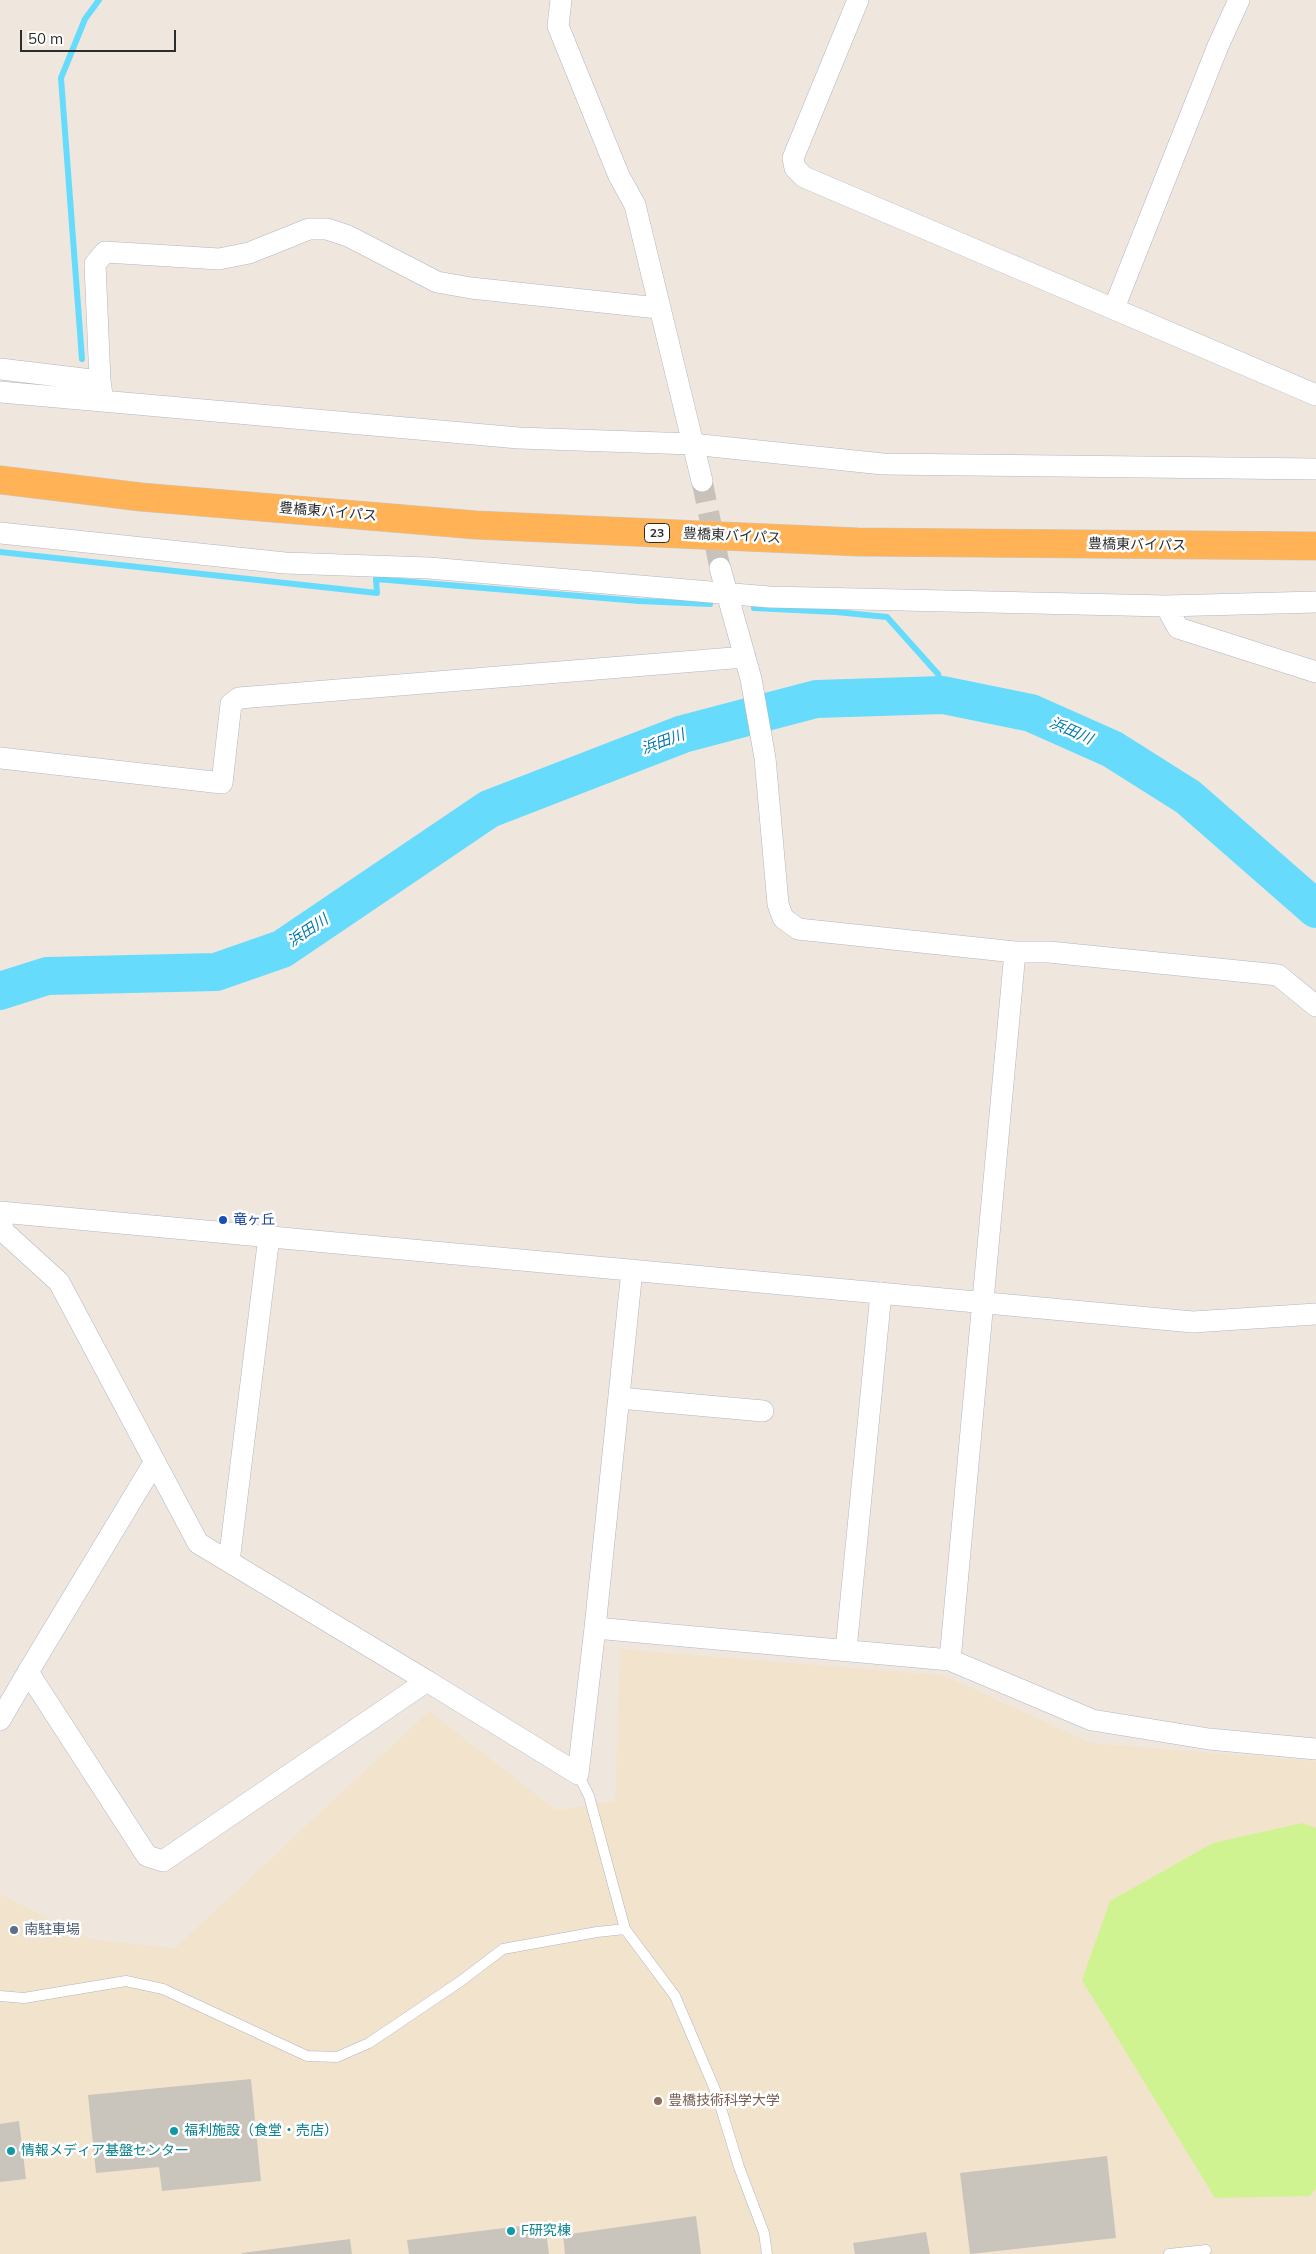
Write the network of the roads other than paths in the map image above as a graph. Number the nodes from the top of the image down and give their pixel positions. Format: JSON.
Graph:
{"nodes":[{"id":1,"x":561,"y":0,"type":"edge"},
{"id":2,"x":858,"y":0,"type":"edge"},
{"id":3,"x":1239,"y":0,"type":"edge"},
{"id":4,"x":658,"y":308,"type":"junction"},
{"id":5,"x":1114,"y":308,"type":"junction"},
{"id":6,"x":0,"y":369,"type":"edge"},
{"id":7,"x":102,"y":391,"type":"junction"},
{"id":8,"x":0,"y":392,"type":"edge"},
{"id":9,"x":1316,"y":395,"type":"edge"},
{"id":10,"x":692,"y":444,"type":"junction"},
{"id":11,"x":1316,"y":469,"type":"edge"},
{"id":12,"x":0,"y":480,"type":"edge"},
{"id":13,"x":702,"y":481,"type":"tunnel mouth"},
{"id":14,"x":0,"y":533,"type":"edge"},
{"id":15,"x":1316,"y":546,"type":"edge"},
{"id":16,"x":720,"y":568,"type":"tunnel mouth"},
{"id":17,"x":726,"y":593,"type":"junction"},
{"id":18,"x":1316,"y":602,"type":"edge"},
{"id":19,"x":1166,"y":606,"type":"junction"},
{"id":20,"x":746,"y":658,"type":"junction"},
{"id":21,"x":1316,"y":672,"type":"edge"},
{"id":22,"x":0,"y":758,"type":"edge"},
{"id":23,"x":1015,"y":952,"type":"junction"},
{"id":24,"x":1316,"y":1006,"type":"edge"},
{"id":25,"x":0,"y":1212,"type":"edge"},
{"id":26,"x":0,"y":1219,"type":"edge"},
{"id":27,"x":269,"y":1236,"type":"junction"},
{"id":28,"x":632,"y":1270,"type":"junction"},
{"id":29,"x":881,"y":1293,"type":"junction"},
{"id":30,"x":982,"y":1302,"type":"junction"},
{"id":31,"x":1316,"y":1314,"type":"edge"},
{"id":32,"x":619,"y":1398,"type":"junction"},
{"id":33,"x":763,"y":1411,"type":"dead end"},
{"id":34,"x":154,"y":1463,"type":"junction"},
{"id":35,"x":229,"y":1562,"type":"junction"},
{"id":36,"x":595,"y":1628,"type":"junction"},
{"id":37,"x":846,"y":1650,"type":"junction"},
{"id":38,"x":950,"y":1660,"type":"junction"},
{"id":39,"x":28,"y":1672,"type":"junction"},
{"id":40,"x":427,"y":1681,"type":"junction"},
{"id":41,"x":0,"y":1720,"type":"edge"},
{"id":42,"x":1316,"y":1749,"type":"edge"},
{"id":43,"x":578,"y":1774,"type":"junction"},
{"id":44,"x":626,"y":1929,"type":"junction"},
{"id":45,"x":0,"y":1996,"type":"edge"},
{"id":46,"x":1206,"y":2250,"type":"dead end"},
{"id":47,"x":767,"y":2254,"type":"edge"},
{"id":48,"x":1169,"y":2254,"type":"edge"}],
"edges":[{"from":1,"to":4,"type":"street"},
{"from":2,"to":5,"type":"street"},
{"from":3,"to":5,"type":"street"},
{"from":4,"to":7,"type":"street"},
{"from":4,"to":10,"type":"street"},
{"from":5,"to":9,"type":"street"},
{"from":6,"to":7,"type":"street"},
{"from":7,"to":8,"type":"street"},
{"from":7,"to":10,"type":"street"},
{"from":10,"to":11,"type":"street"},
{"from":10,"to":13,"type":"street"},
{"from":12,"to":15,"type":"highway","name":"豊橋東バイパス","number":"23"},
{"from":14,"to":17,"type":"street"},
{"from":16,"to":17,"type":"street"},
{"from":17,"to":19,"type":"street"},
{"from":17,"to":20,"type":"street"},
{"from":18,"to":19,"type":"street"},
{"from":19,"to":21,"type":"street"},
{"from":20,"to":22,"type":"street"},
{"from":20,"to":23,"type":"street"},
{"from":23,"to":24,"type":"street"},
{"from":23,"to":30,"type":"street"},
{"from":25,"to":27,"type":"street"},
{"from":26,"to":34,"type":"street"},
{"from":27,"to":28,"type":"street"},
{"from":27,"to":35,"type":"street"},
{"from":28,"to":29,"type":"street"},
{"from":28,"to":32,"type":"street"},
{"from":29,"to":30,"type":"street"},
{"from":29,"to":37,"type":"street"},
{"from":30,"to":31,"type":"street"},
{"from":30,"to":38,"type":"street"},
{"from":32,"to":33,"type":"street"},
{"from":32,"to":36,"type":"street"},
{"from":34,"to":35,"type":"street"},
{"from":34,"to":39,"type":"street"},
{"from":35,"to":40,"type":"street"},
{"from":36,"to":37,"type":"street"},
{"from":36,"to":43,"type":"street"},
{"from":37,"to":38,"type":"street"},
{"from":38,"to":42,"type":"street"},
{"from":39,"to":40,"type":"street"},
{"from":39,"to":41,"type":"street"},
{"from":40,"to":43,"type":"street"},
{"from":43,"to":44,"type":"lane"},
{"from":44,"to":45,"type":"lane"},
{"from":44,"to":47,"type":"lane"},
{"from":46,"to":48,"type":"lane"}]}
